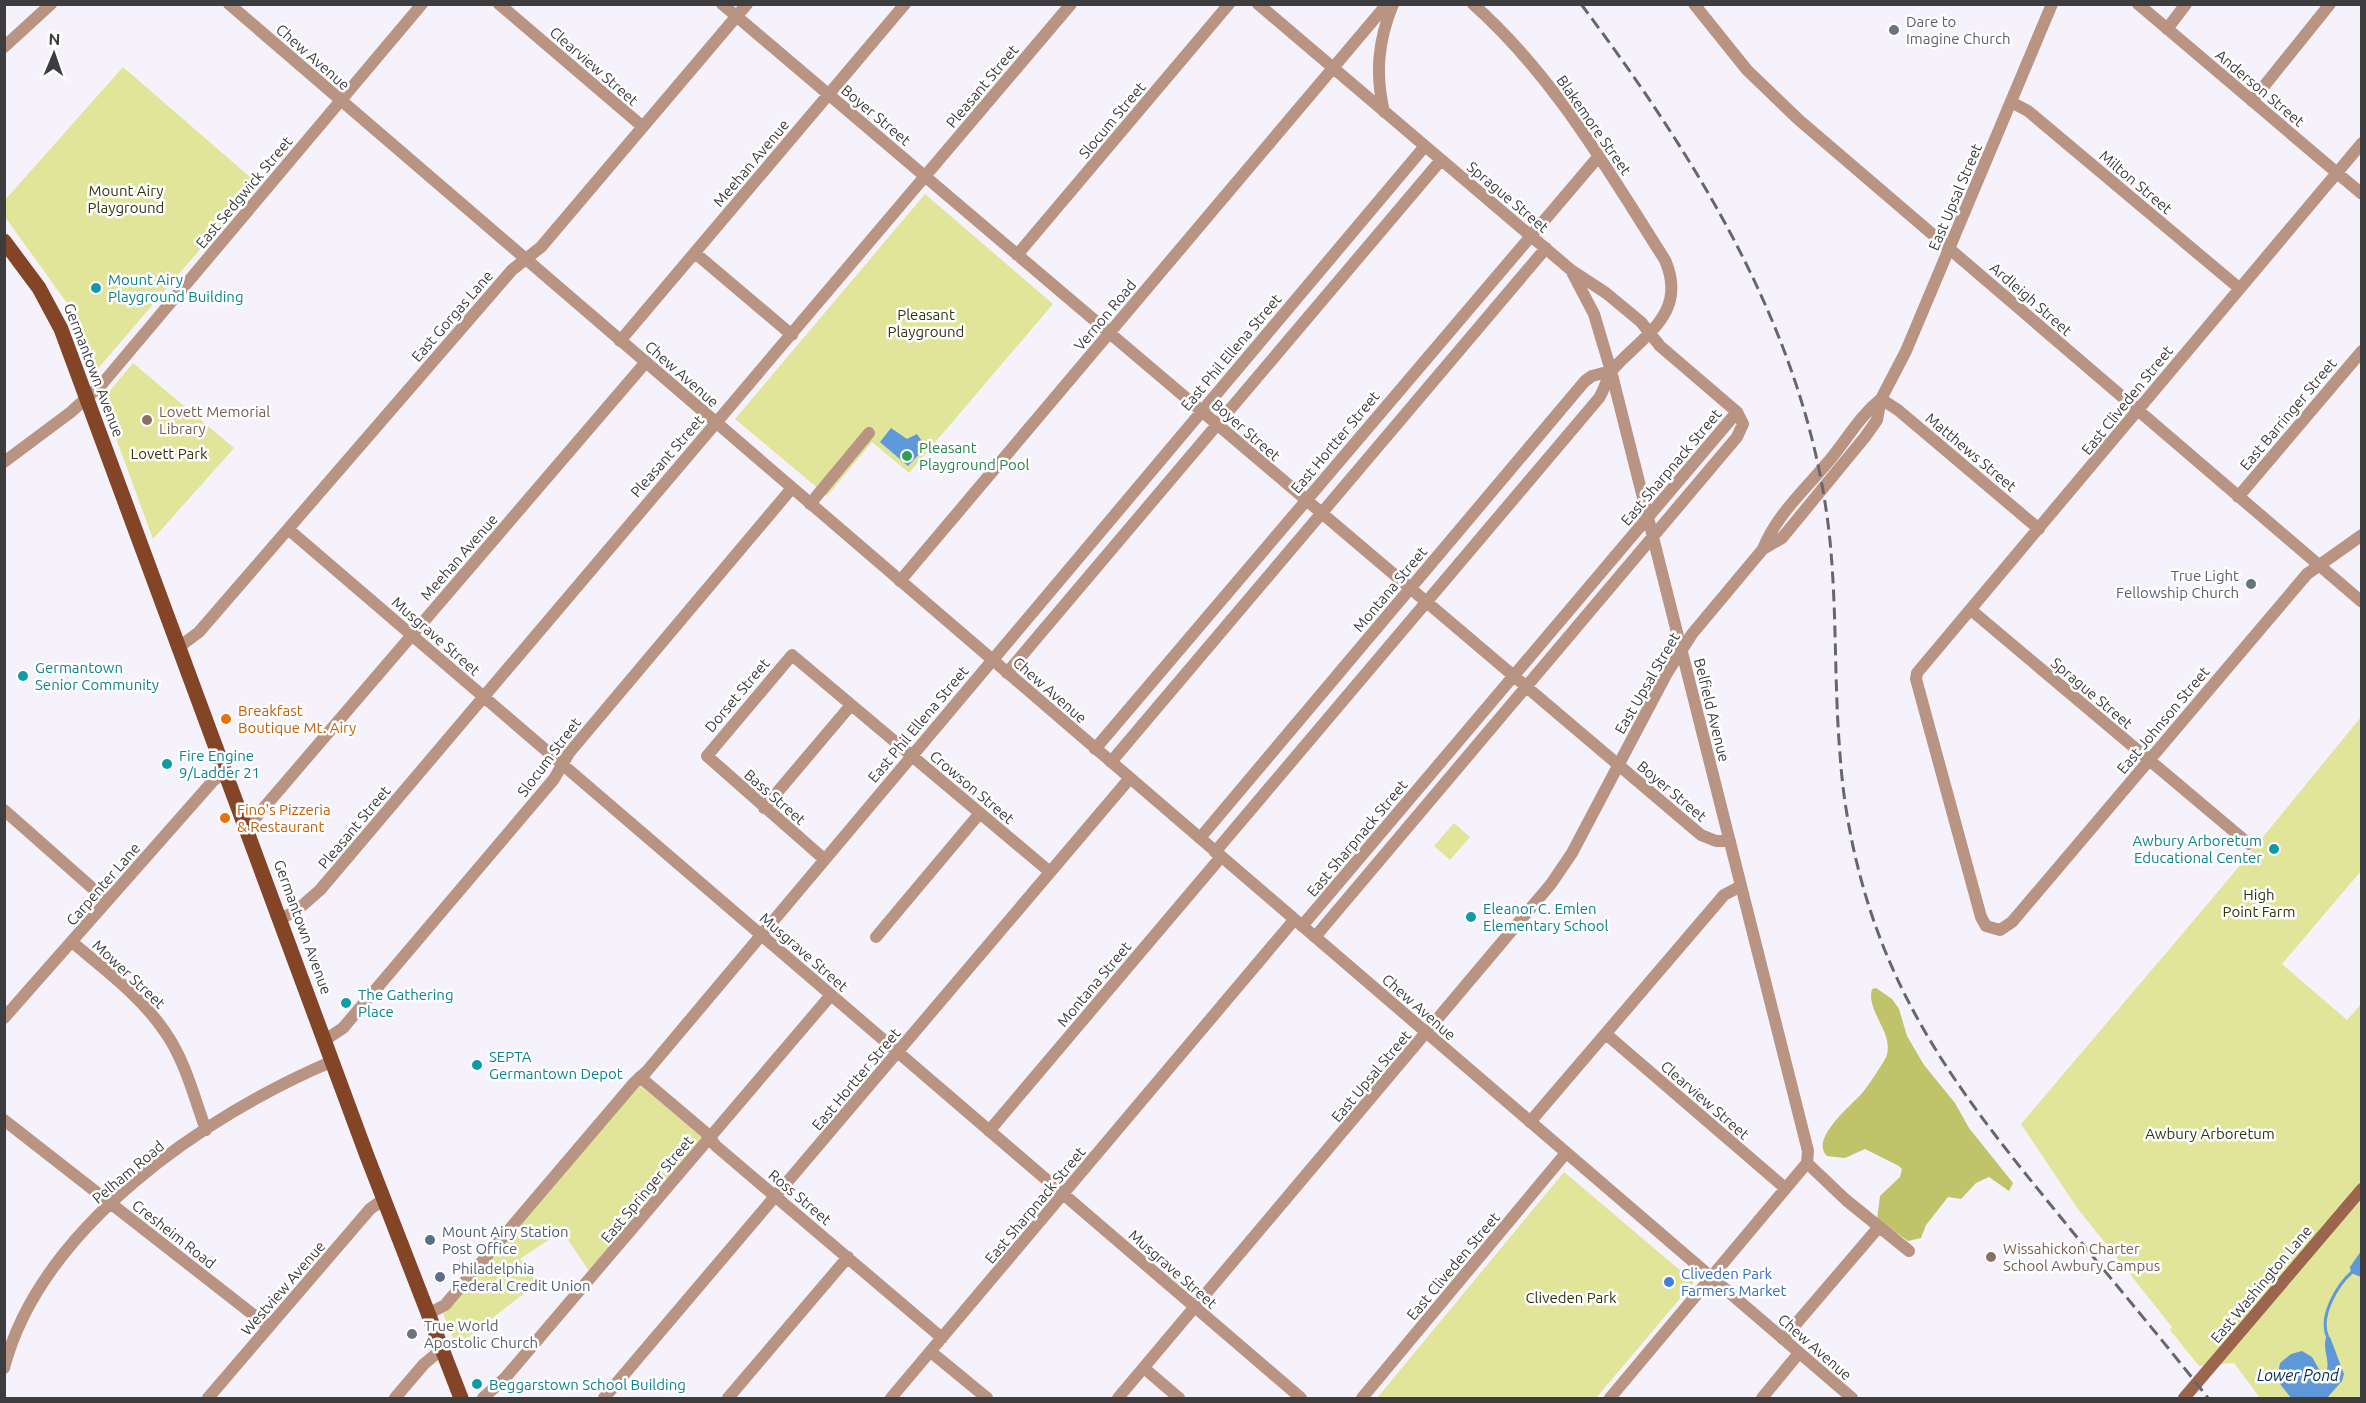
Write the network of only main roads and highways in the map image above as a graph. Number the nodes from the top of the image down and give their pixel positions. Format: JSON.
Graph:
{"nodes":[{"id":1,"x":4,"y":241,"type":"edge"},
{"id":2,"x":2361,"y":1189,"type":"edge"},
{"id":3,"x":460,"y":1398,"type":"edge"},
{"id":4,"x":2184,"y":1398,"type":"edge"}],
"edges":[{"from":1,"to":3,"type":"main road","name":"Germantown Avenue"},
{"from":2,"to":4,"type":"main road","name":"East Washington Lane"}]}
